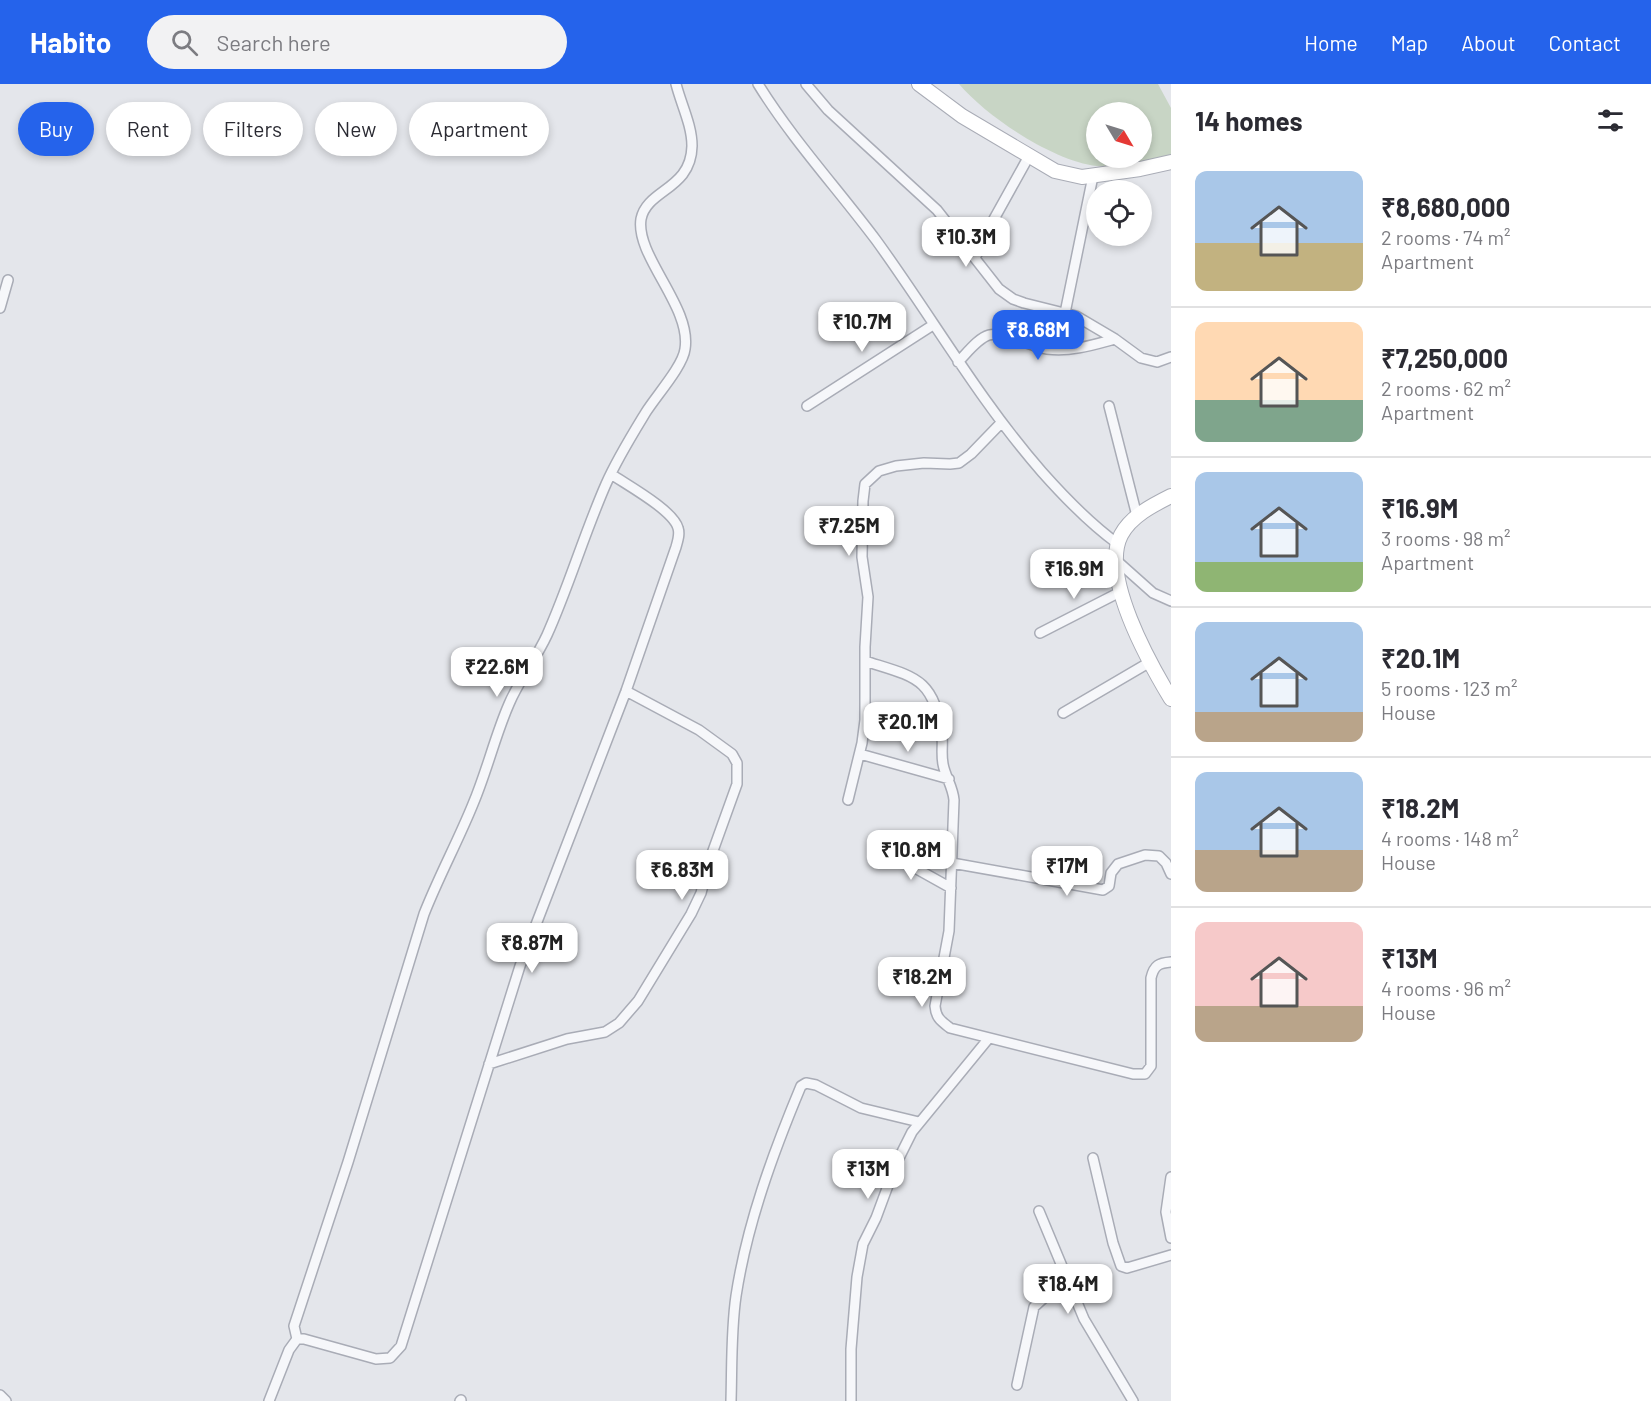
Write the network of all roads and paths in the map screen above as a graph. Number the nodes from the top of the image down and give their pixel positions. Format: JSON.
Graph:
{"nodes":[{"id":1,"x":676,"y":84,"type":"edge"},
{"id":2,"x":758,"y":84,"type":"edge"},
{"id":3,"x":806,"y":84,"type":"edge"},
{"id":4,"x":919,"y":84,"type":"edge"},
{"id":5,"x":1029,"y":156,"type":"junction"},
{"id":6,"x":1171,"y":162,"type":"edge"},
{"id":7,"x":1093,"y":176,"type":"junction"},
{"id":8,"x":975,"y":258,"type":"junction"},
{"id":9,"x":8,"y":280,"type":"dead end"},
{"id":10,"x":0,"y":308,"type":"edge"},
{"id":11,"x":1065,"y":313,"type":"junction"},
{"id":12,"x":933,"y":325,"type":"junction"},
{"id":13,"x":1115,"y":339,"type":"junction"},
{"id":14,"x":1171,"y":357,"type":"edge"},
{"id":15,"x":958,"y":362,"type":"junction"},
{"id":16,"x":807,"y":406,"type":"dead end"},
{"id":17,"x":1109,"y":406,"type":"dead end"},
{"id":18,"x":1002,"y":423,"type":"junction"},
{"id":19,"x":611,"y":474,"type":"junction"},
{"id":20,"x":1171,"y":496,"type":"edge"},
{"id":21,"x":1137,"y":516,"type":"junction"},
{"id":22,"x":1118,"y":544,"type":"junction"},
{"id":23,"x":1116,"y":561,"type":"junction"},
{"id":24,"x":1122,"y":591,"type":"junction"},
{"id":25,"x":1171,"y":601,"type":"edge"},
{"id":26,"x":1040,"y":633,"type":"dead end"},
{"id":27,"x":865,"y":661,"type":"junction"},
{"id":28,"x":1150,"y":662,"type":"junction"},
{"id":29,"x":626,"y":691,"type":"junction"},
{"id":30,"x":1171,"y":699,"type":"edge"},
{"id":31,"x":1063,"y":713,"type":"dead end"},
{"id":32,"x":860,"y":754,"type":"junction"},
{"id":33,"x":949,"y":779,"type":"junction"},
{"id":34,"x":848,"y":800,"type":"dead end"},
{"id":35,"x":881,"y":851,"type":"dead end"},
{"id":36,"x":952,"y":864,"type":"junction"},
{"id":37,"x":1171,"y":874,"type":"edge"},
{"id":38,"x":951,"y":888,"type":"junction"},
{"id":39,"x":1171,"y":962,"type":"edge"},
{"id":40,"x":989,"y":1038,"type":"junction"},
{"id":41,"x":489,"y":1065,"type":"junction"},
{"id":42,"x":919,"y":1122,"type":"junction"},
{"id":43,"x":1093,"y":1158,"type":"dead end"},
{"id":44,"x":1171,"y":1177,"type":"edge"},
{"id":45,"x":1039,"y":1211,"type":"dead end"},
{"id":46,"x":1171,"y":1238,"type":"edge"},
{"id":47,"x":1171,"y":1255,"type":"edge"},
{"id":48,"x":1070,"y":1286,"type":"junction"},
{"id":49,"x":297,"y":1339,"type":"junction"},
{"id":50,"x":1017,"y":1385,"type":"dead end"},
{"id":51,"x":0,"y":1395,"type":"edge"},
{"id":52,"x":6,"y":1401,"type":"edge"},
{"id":53,"x":270,"y":1401,"type":"edge"},
{"id":54,"x":731,"y":1401,"type":"edge"},
{"id":55,"x":850,"y":1401,"type":"edge"},
{"id":56,"x":1133,"y":1401,"type":"edge"}],
"edges":[{"from":1,"to":19,"type":"street"},
{"from":2,"to":12,"type":"street"},
{"from":3,"to":8,"type":"street"},
{"from":4,"to":5,"type":"street"},
{"from":5,"to":7,"type":"street"},
{"from":5,"to":8,"type":"street"},
{"from":6,"to":7,"type":"street"},
{"from":7,"to":11,"type":"street"},
{"from":8,"to":11,"type":"street"},
{"from":9,"to":10,"type":"street"},
{"from":11,"to":13,"type":"street"},
{"from":12,"to":15,"type":"street"},
{"from":12,"to":16,"type":"street"},
{"from":13,"to":14,"type":"street"},
{"from":13,"to":15,"type":"street"},
{"from":15,"to":18,"type":"street"},
{"from":17,"to":21,"type":"street"},
{"from":18,"to":22,"type":"street"},
{"from":18,"to":27,"type":"street"},
{"from":19,"to":29,"type":"street"},
{"from":19,"to":49,"type":"street"},
{"from":20,"to":21,"type":"street"},
{"from":21,"to":22,"type":"street"},
{"from":22,"to":23,"type":"street"},
{"from":23,"to":24,"type":"street"},
{"from":23,"to":25,"type":"street"},
{"from":24,"to":26,"type":"street"},
{"from":24,"to":28,"type":"street"},
{"from":27,"to":32,"type":"street"},
{"from":27,"to":33,"type":"street"},
{"from":28,"to":30,"type":"street"},
{"from":28,"to":31,"type":"street"},
{"from":29,"to":41,"type":"street"},
{"from":29,"to":41,"type":"street"},
{"from":32,"to":33,"type":"street"},
{"from":32,"to":34,"type":"street"},
{"from":33,"to":36,"type":"street"},
{"from":35,"to":38,"type":"street"},
{"from":36,"to":37,"type":"street"},
{"from":36,"to":38,"type":"street"},
{"from":38,"to":40,"type":"street"},
{"from":39,"to":40,"type":"street"},
{"from":40,"to":42,"type":"street"},
{"from":41,"to":49,"type":"street"},
{"from":42,"to":54,"type":"street"},
{"from":42,"to":55,"type":"street"},
{"from":43,"to":47,"type":"street"},
{"from":44,"to":46,"type":"street"},
{"from":45,"to":48,"type":"street"},
{"from":48,"to":50,"type":"street"},
{"from":48,"to":56,"type":"street"},
{"from":49,"to":53,"type":"street"},
{"from":51,"to":52,"type":"street"}]}
